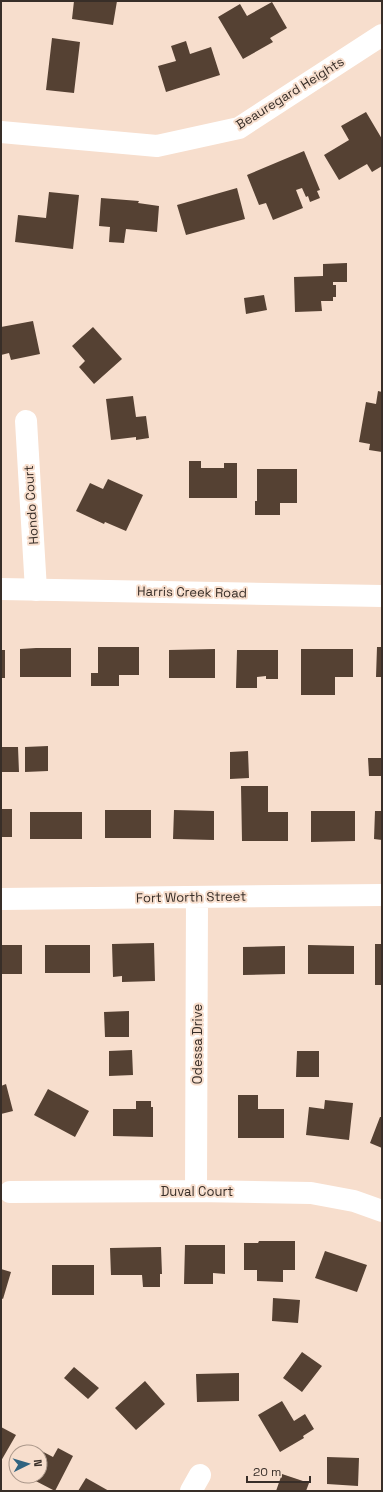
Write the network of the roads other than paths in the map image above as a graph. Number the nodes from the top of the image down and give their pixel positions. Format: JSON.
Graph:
{"nodes":[{"id":1,"x":382,"y":35,"type":"edge"},
{"id":2,"x":1,"y":132,"type":"edge"},
{"id":3,"x":26,"y":421,"type":"dead end"},
{"id":4,"x":1,"y":589,"type":"edge"},
{"id":5,"x":36,"y":590,"type":"junction"},
{"id":6,"x":382,"y":596,"type":"edge"},
{"id":7,"x":382,"y":896,"type":"edge"},
{"id":8,"x":197,"y":897,"type":"junction"},
{"id":9,"x":1,"y":899,"type":"edge"},
{"id":10,"x":196,"y":1191,"type":"junction"},
{"id":11,"x":10,"y":1192,"type":"dead end"},
{"id":12,"x":382,"y":1211,"type":"edge"}],
"edges":[{"from":1,"to":2,"type":"street","name":"Beauregard Heights"},
{"from":3,"to":5,"type":"street","name":"Hondo Court"},
{"from":4,"to":5,"type":"street","name":"Harris Creek Road"},
{"from":5,"to":6,"type":"street","name":"Harris Creek Road"},
{"from":7,"to":8,"type":"street","name":"Fort Worth Street"},
{"from":8,"to":9,"type":"street","name":"Fort Worth Street"},
{"from":8,"to":10,"type":"street","name":"Odessa Drive"},
{"from":10,"to":11,"type":"street","name":"Duval Court"},
{"from":10,"to":12,"type":"street","name":"Duval Court"}]}
